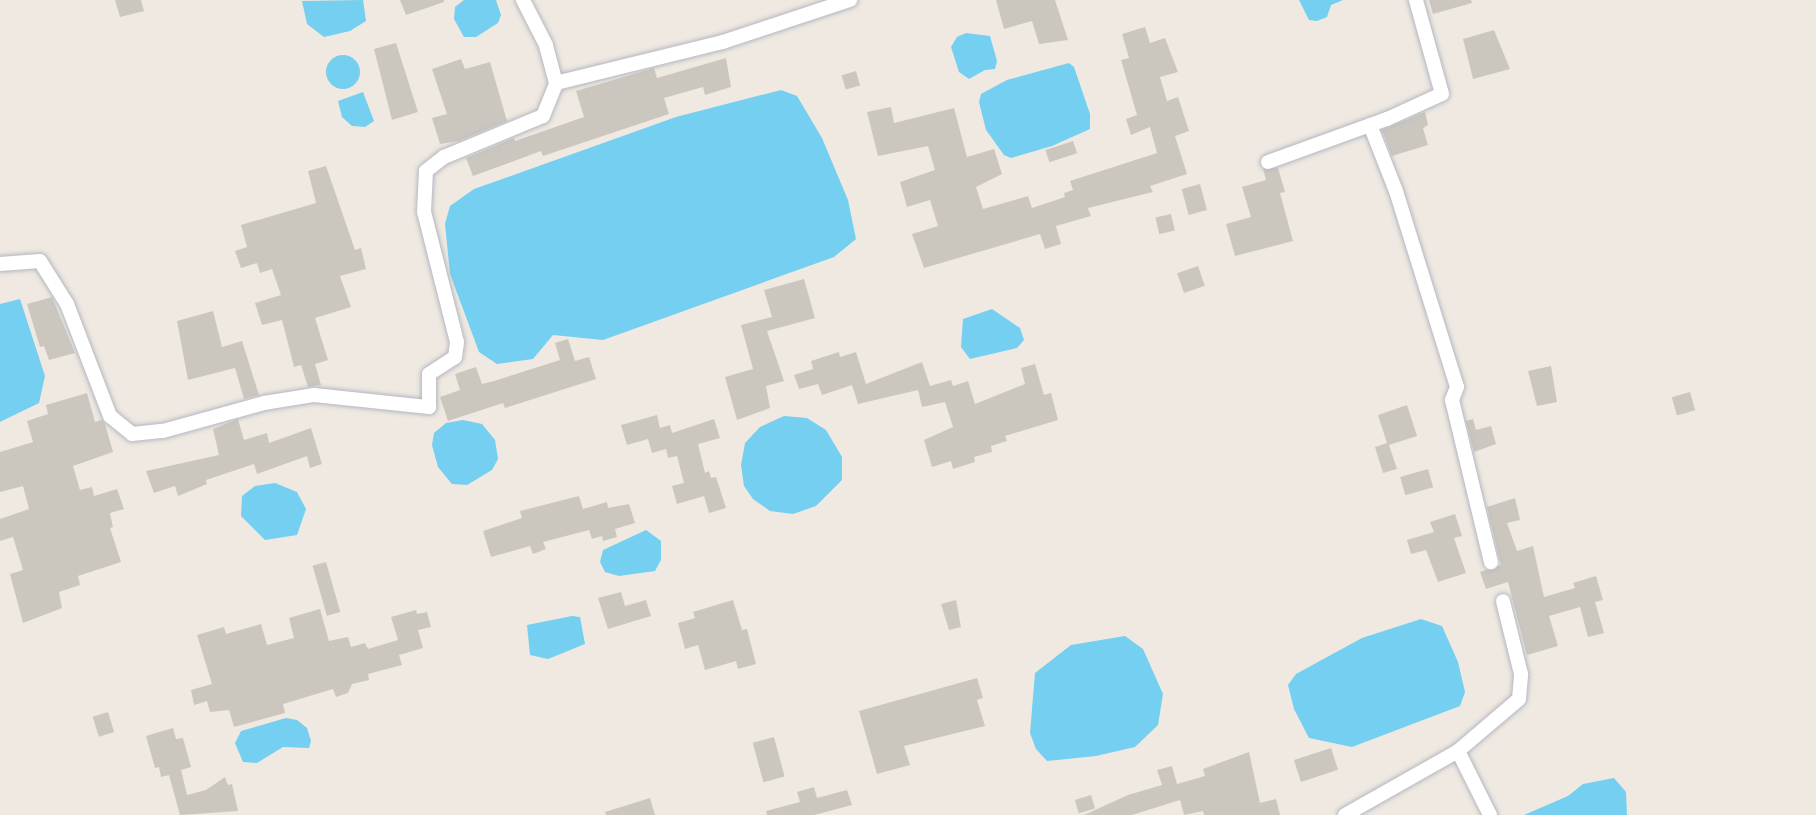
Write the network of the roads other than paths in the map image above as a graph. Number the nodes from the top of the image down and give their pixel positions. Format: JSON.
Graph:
{"nodes":[{"id":1,"x":523,"y":0,"type":"edge"},
{"id":2,"x":850,"y":0,"type":"edge"},
{"id":3,"x":1416,"y":0,"type":"edge"},
{"id":4,"x":556,"y":83,"type":"junction"},
{"id":5,"x":1370,"y":125,"type":"junction"},
{"id":6,"x":1268,"y":162,"type":"dead end"},
{"id":7,"x":0,"y":264,"type":"edge"},
{"id":8,"x":1491,"y":562,"type":"dead end"},
{"id":9,"x":1503,"y":601,"type":"dead end"},
{"id":10,"x":1458,"y":751,"type":"junction"},
{"id":11,"x":1345,"y":815,"type":"edge"},
{"id":12,"x":1490,"y":815,"type":"edge"}],
"edges":[{"from":1,"to":4,"type":"street"},
{"from":2,"to":4,"type":"street"},
{"from":3,"to":5,"type":"street"},
{"from":4,"to":7,"type":"street"},
{"from":5,"to":6,"type":"street"},
{"from":5,"to":8,"type":"street"},
{"from":9,"to":10,"type":"street"},
{"from":10,"to":11,"type":"street"},
{"from":10,"to":12,"type":"street"}]}
